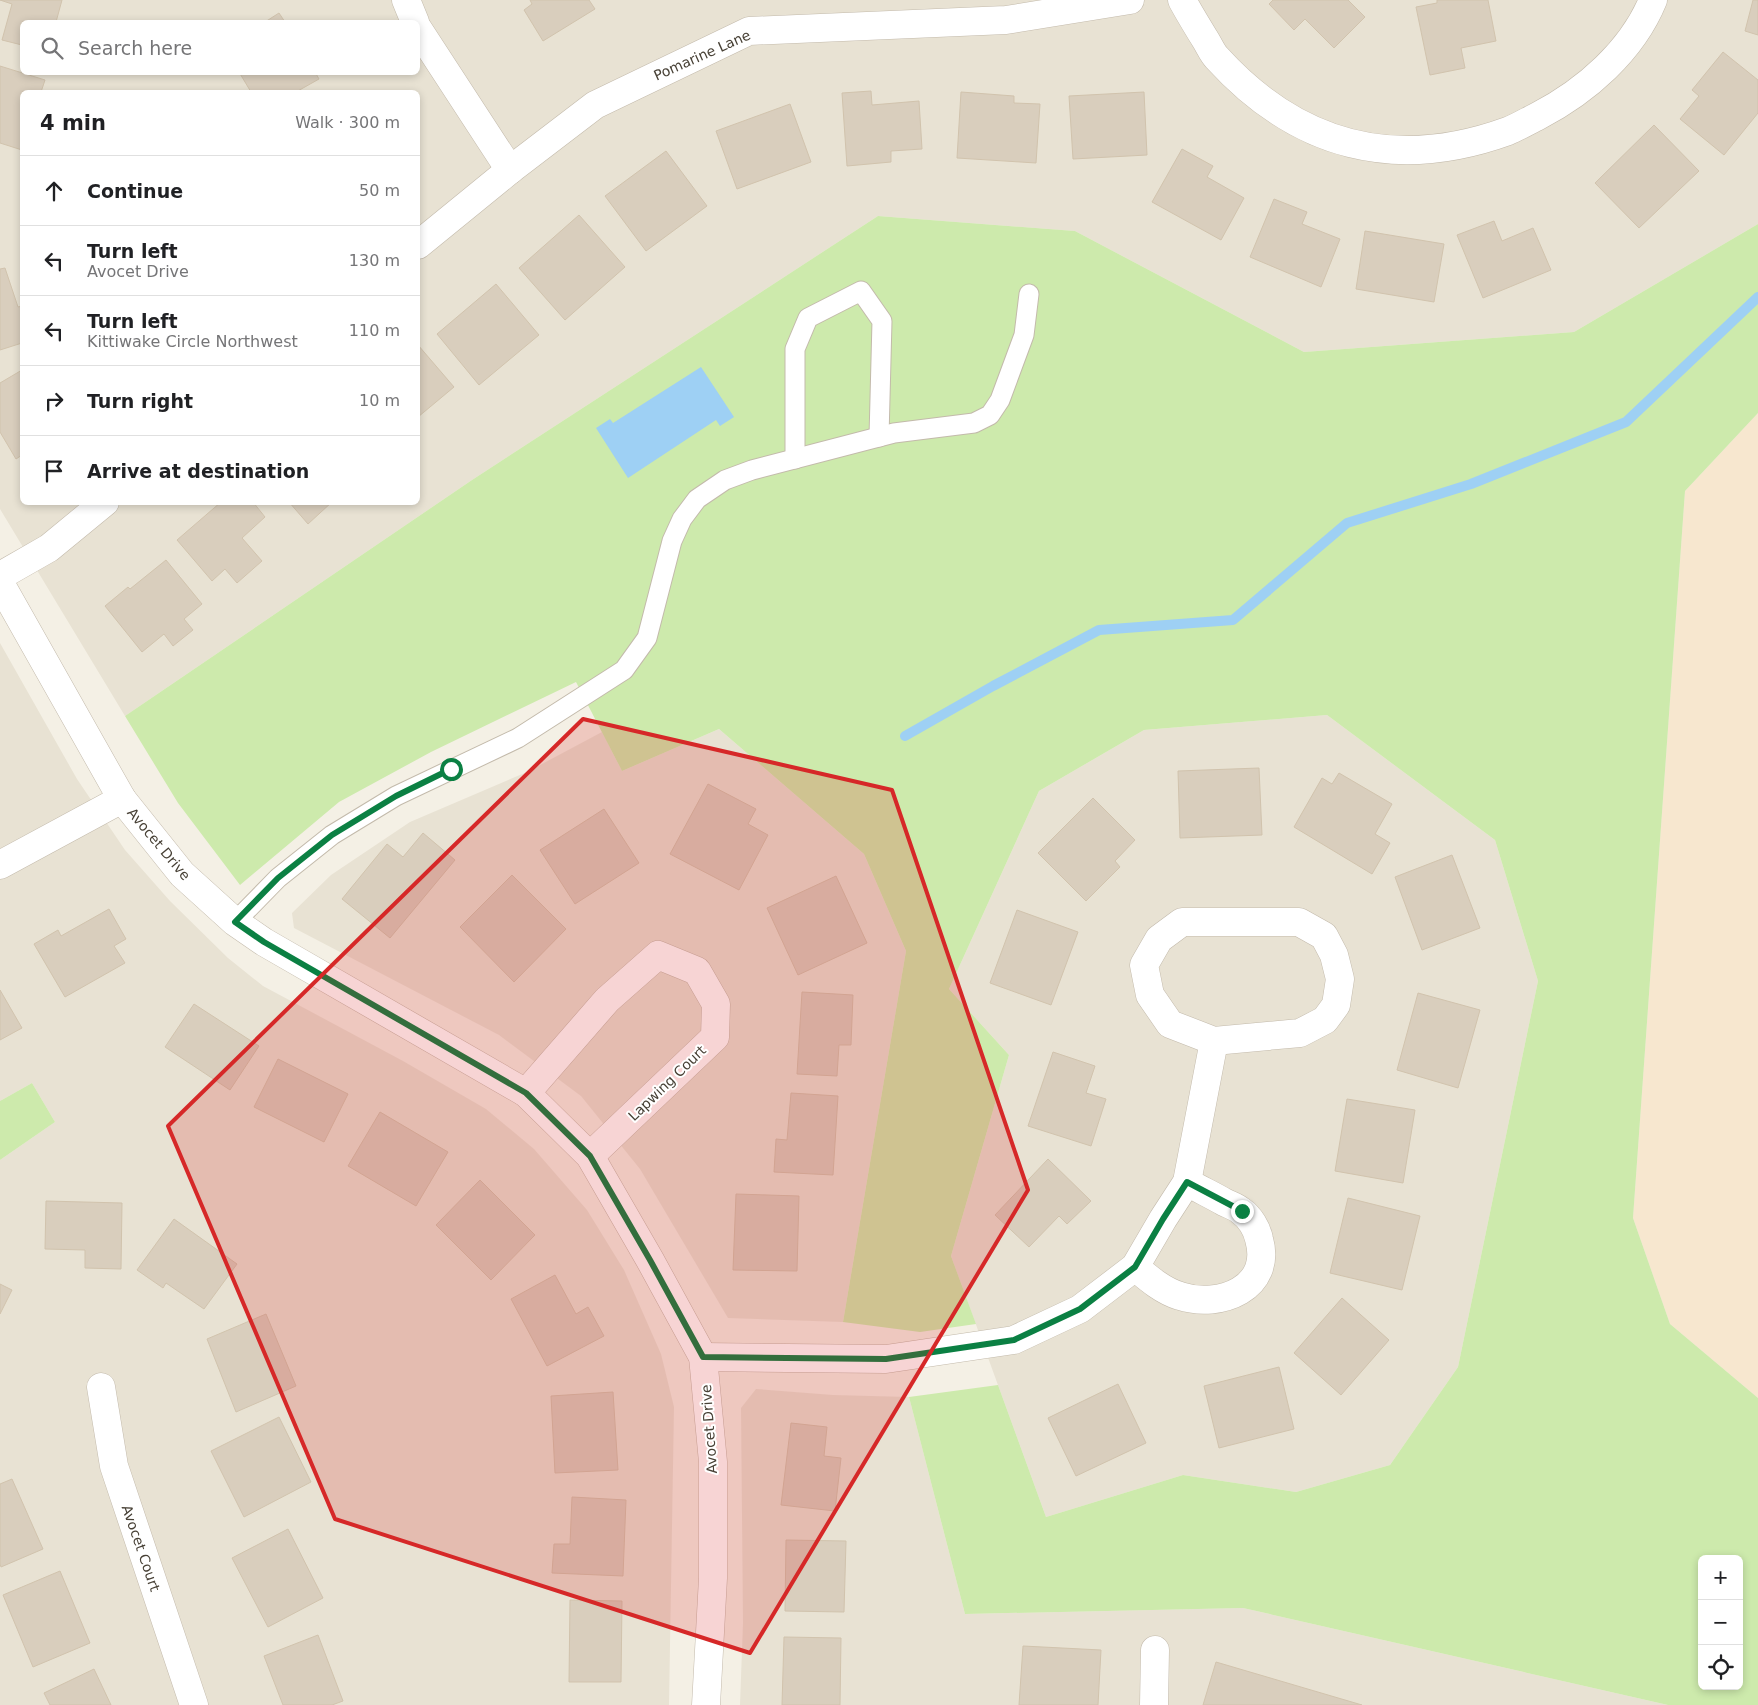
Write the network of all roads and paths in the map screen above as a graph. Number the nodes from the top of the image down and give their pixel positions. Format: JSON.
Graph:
{"nodes":[{"id":1,"x":406,"y":0,"type":"edge"},
{"id":2,"x":1130,"y":0,"type":"edge"},
{"id":3,"x":1182,"y":0,"type":"edge"},
{"id":4,"x":1653,"y":0,"type":"edge"},
{"id":5,"x":414,"y":20,"type":"edge"},
{"id":6,"x":420,"y":32,"type":"edge"},
{"id":7,"x":510,"y":170,"type":"junction"},
{"id":8,"x":420,"y":244,"type":"edge"},
{"id":9,"x":1029,"y":294,"type":"dead end"},
{"id":10,"x":879,"y":437,"type":"junction"},
{"id":11,"x":795,"y":458,"type":"junction"},
{"id":12,"x":101,"y":505,"type":"edge"},
{"id":13,"x":0,"y":576,"type":"edge"},
{"id":14,"x":0,"y":583,"type":"edge"},
{"id":15,"x":122,"y":799,"type":"junction"},
{"id":16,"x":0,"y":865,"type":"edge"},
{"id":17,"x":235,"y":922,"type":"junction"},
{"id":18,"x":1214,"y":1041,"type":"junction"},
{"id":19,"x":526,"y":1093,"type":"junction"},
{"id":20,"x":590,"y":1156,"type":"junction"},
{"id":21,"x":1187,"y":1182,"type":"junction"},
{"id":22,"x":1135,"y":1267,"type":"junction"},
{"id":23,"x":703,"y":1357,"type":"junction"},
{"id":24,"x":101,"y":1387,"type":"dead end"},
{"id":25,"x":1155,"y":1650,"type":"dead end"},
{"id":26,"x":194,"y":1705,"type":"edge"},
{"id":27,"x":706,"y":1705,"type":"edge"},
{"id":28,"x":1154,"y":1705,"type":"edge"}],
"edges":[{"from":1,"to":5,"type":"street"},
{"from":2,"to":7,"type":"street","name":"Pomarine Lane"},
{"from":3,"to":4,"type":"street"},
{"from":6,"to":7,"type":"street"},
{"from":7,"to":8,"type":"street","name":"Pomarine Lane"},
{"from":9,"to":10,"type":"lane"},
{"from":10,"to":11,"type":"lane"},
{"from":10,"to":11,"type":"lane"},
{"from":11,"to":17,"type":"lane"},
{"from":12,"to":13,"type":"street"},
{"from":14,"to":15,"type":"street","name":"Avocet Drive"},
{"from":15,"to":16,"type":"street"},
{"from":15,"to":17,"type":"street","name":"Avocet Drive"},
{"from":17,"to":19,"type":"street","name":"Avocet Drive"},
{"from":18,"to":18,"type":"street"},
{"from":18,"to":21,"type":"street"},
{"from":19,"to":20,"type":"street","name":"Avocet Drive"},
{"from":19,"to":20,"type":"street","name":"Lapwing Court"},
{"from":20,"to":23,"type":"street","name":"Avocet Drive"},
{"from":21,"to":22,"type":"street"},
{"from":21,"to":22,"type":"street"},
{"from":22,"to":23,"type":"street"},
{"from":23,"to":27,"type":"street","name":"Avocet Drive"},
{"from":24,"to":26,"type":"street","name":"Avocet Court"},
{"from":25,"to":28,"type":"street"}]}
